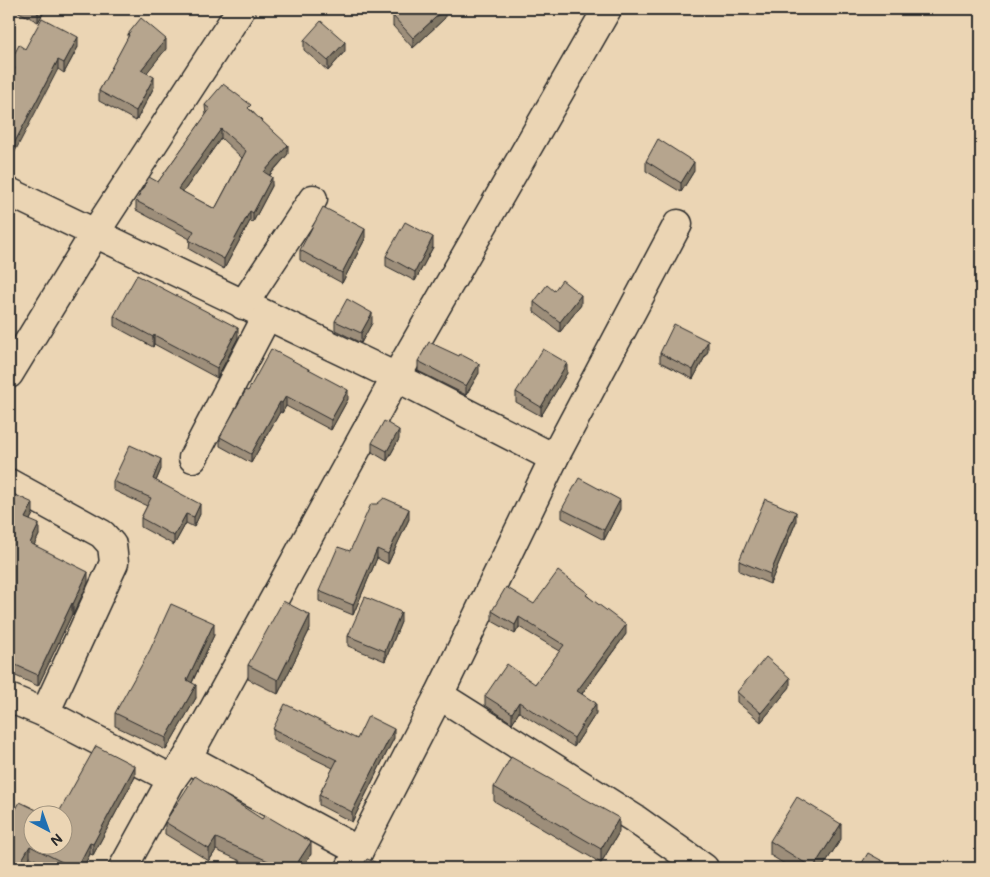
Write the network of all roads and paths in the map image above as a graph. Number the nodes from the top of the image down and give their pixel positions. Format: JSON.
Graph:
{"nodes":[{"id":1,"x":241,"y":9,"type":"edge"},
{"id":2,"x":604,"y":14,"type":"edge"},
{"id":3,"x":9,"y":192,"type":"edge"},
{"id":4,"x":314,"y":199,"type":"dead end"},
{"id":5,"x":678,"y":224,"type":"dead end"},
{"id":6,"x":95,"y":233,"type":"junction"},
{"id":7,"x":243,"y":305,"type":"junction"},
{"id":8,"x":267,"y":316,"type":"junction"},
{"id":9,"x":9,"y":374,"type":"edge"},
{"id":10,"x":396,"y":377,"type":"junction"},
{"id":11,"x":193,"y":458,"type":"dead end"},
{"id":12,"x":554,"y":458,"type":"junction"},
{"id":13,"x":9,"y":483,"type":"edge"},
{"id":14,"x":440,"y":695,"type":"junction"},
{"id":15,"x":9,"y":698,"type":"edge"},
{"id":16,"x":45,"y":713,"type":"junction"},
{"id":17,"x":180,"y":769,"type":"junction"},
{"id":18,"x":355,"y":860,"type":"edge"},
{"id":19,"x":124,"y":868,"type":"edge"},
{"id":20,"x":704,"y":868,"type":"edge"}],
"edges":[{"from":1,"to":6,"type":"street"},
{"from":2,"to":10,"type":"street"},
{"from":3,"to":6,"type":"street"},
{"from":4,"to":7,"type":"street"},
{"from":5,"to":12,"type":"street"},
{"from":6,"to":7,"type":"street"},
{"from":6,"to":9,"type":"street"},
{"from":7,"to":8,"type":"street"},
{"from":8,"to":10,"type":"street"},
{"from":8,"to":11,"type":"street"},
{"from":10,"to":12,"type":"street"},
{"from":10,"to":17,"type":"street"},
{"from":12,"to":14,"type":"street"},
{"from":13,"to":16,"type":"street"},
{"from":14,"to":18,"type":"street"},
{"from":14,"to":20,"type":"street"},
{"from":15,"to":16,"type":"street"},
{"from":16,"to":17,"type":"street"},
{"from":17,"to":18,"type":"street"},
{"from":17,"to":19,"type":"street"}]}
